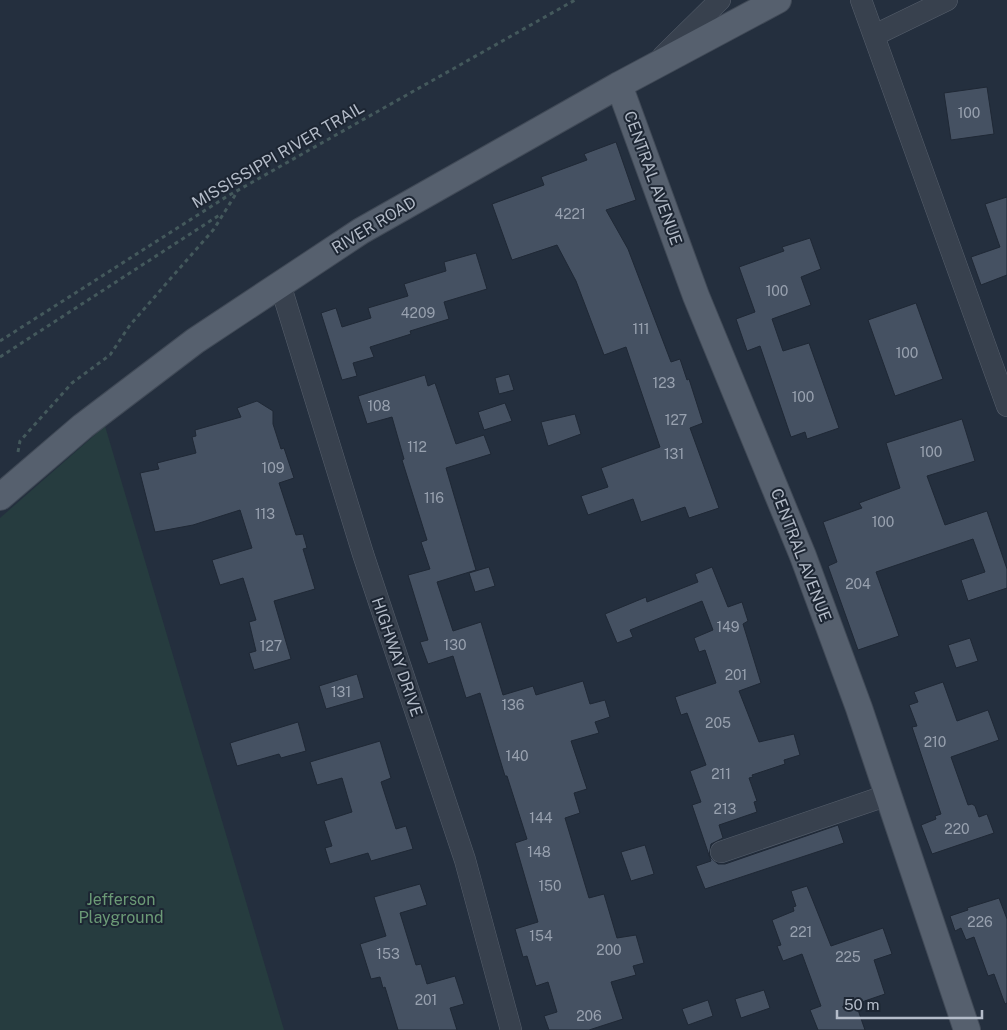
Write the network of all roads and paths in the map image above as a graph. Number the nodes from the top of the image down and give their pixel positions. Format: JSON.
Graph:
{"nodes":[{"id":1,"x":575,"y":0,"type":"edge"},
{"id":2,"x":720,"y":0,"type":"edge"},
{"id":3,"x":778,"y":0,"type":"edge"},
{"id":4,"x":861,"y":0,"type":"edge"},
{"id":5,"x":947,"y":0,"type":"edge"},
{"id":6,"x":874,"y":36,"type":"junction"},
{"id":7,"x":646,"y":72,"type":"junction"},
{"id":8,"x":618,"y":85,"type":"junction"},
{"id":9,"x":237,"y":191,"type":"junction"},
{"id":10,"x":224,"y":212,"type":"junction"},
{"id":11,"x":280,"y":284,"type":"junction"},
{"id":12,"x":0,"y":342,"type":"edge"},
{"id":13,"x":0,"y":357,"type":"edge"},
{"id":14,"x":1007,"y":406,"type":"edge"},
{"id":15,"x":6,"y":492,"type":"edge"},
{"id":16,"x":888,"y":795,"type":"junction"},
{"id":17,"x":721,"y":852,"type":"dead end"},
{"id":18,"x":511,"y":1030,"type":"edge"},
{"id":19,"x":967,"y":1030,"type":"edge"}],
"edges":[{"from":1,"to":9,"type":"path","name":"MISSISSIPPI RIVER TRAIL"},
{"from":2,"to":7,"type":"street"},
{"from":3,"to":7,"type":"main road","name":"RIVER ROAD"},
{"from":4,"to":6,"type":"street"},
{"from":5,"to":6,"type":"street"},
{"from":6,"to":14,"type":"street"},
{"from":7,"to":8,"type":"main road","name":"RIVER ROAD"},
{"from":8,"to":11,"type":"main road","name":"RIVER ROAD"},
{"from":8,"to":16,"type":"main road","name":"CENTRAL AVENUE"},
{"from":9,"to":10,"type":"path"},
{"from":9,"to":12,"type":"path","name":"MISSISSIPPI RIVER TRAIL"},
{"from":10,"to":13,"type":"path"},
{"from":10,"to":15,"type":"path"},
{"from":11,"to":15,"type":"main road","name":"RIVER ROAD"},
{"from":11,"to":18,"type":"street","name":"HIGHWAY DRIVE"},
{"from":16,"to":17,"type":"street"},
{"from":16,"to":19,"type":"main road","name":"CENTRAL AVENUE"}]}
